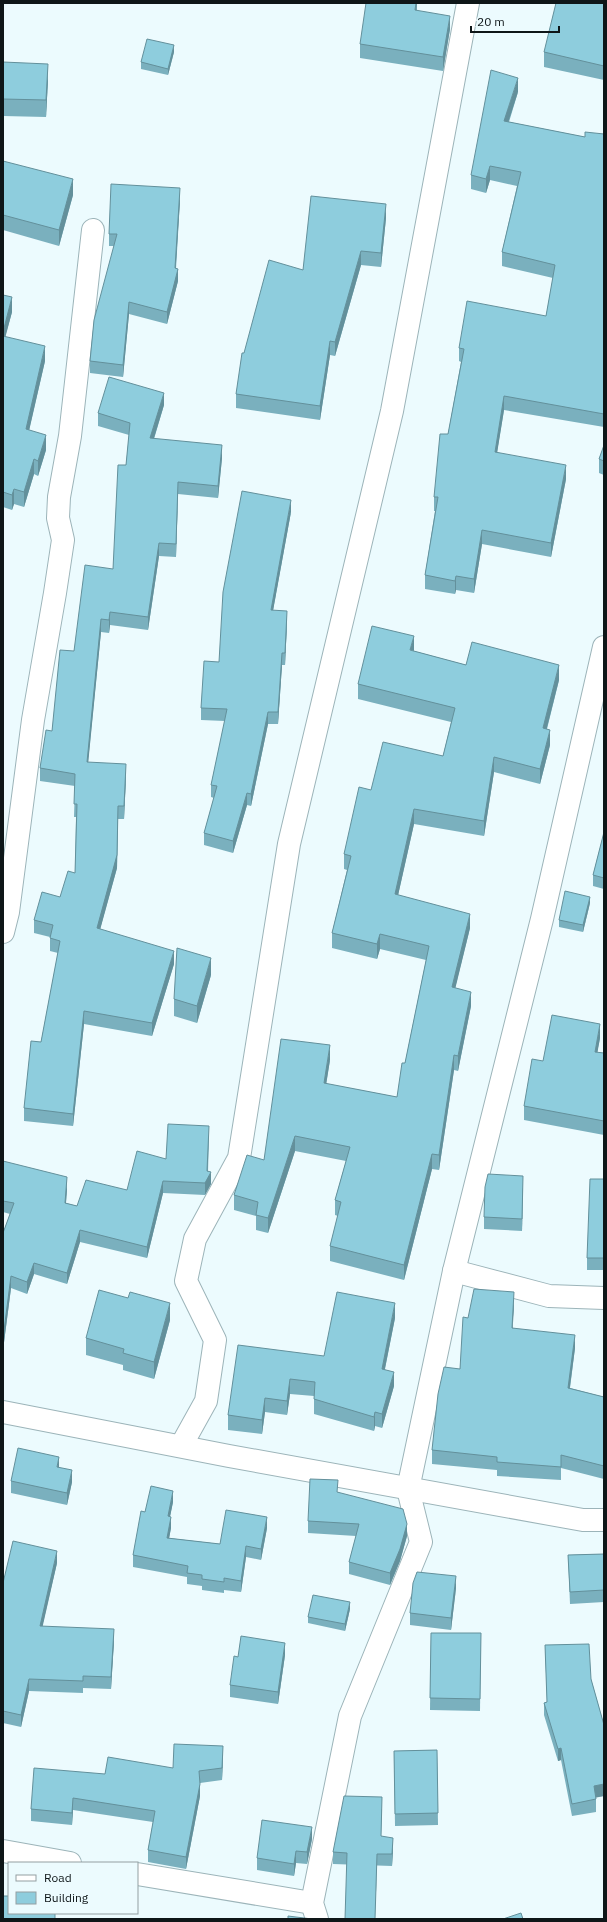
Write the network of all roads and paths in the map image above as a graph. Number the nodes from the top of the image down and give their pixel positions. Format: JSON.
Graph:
{"nodes":[{"id":1,"x":468,"y":3,"type":"edge"},
{"id":2,"x":93,"y":230,"type":"dead end"},
{"id":3,"x":604,"y":647,"type":"edge"},
{"id":4,"x":3,"y":932,"type":"edge"},
{"id":5,"x":454,"y":1271,"type":"junction"},
{"id":6,"x":604,"y":1298,"type":"edge"},
{"id":7,"x":3,"y":1412,"type":"edge"},
{"id":8,"x":181,"y":1446,"type":"junction"},
{"id":9,"x":408,"y":1489,"type":"junction"},
{"id":10,"x":604,"y":1520,"type":"edge"},
{"id":11,"x":3,"y":1851,"type":"edge"},
{"id":12,"x":64,"y":1862,"type":"edge"},
{"id":13,"x":138,"y":1874,"type":"edge"},
{"id":14,"x":314,"y":1911,"type":"edge"}],
"edges":[{"from":1,"to":8,"type":"street"},
{"from":2,"to":4,"type":"street"},
{"from":3,"to":5,"type":"street"},
{"from":5,"to":6,"type":"street"},
{"from":5,"to":9,"type":"street"},
{"from":7,"to":8,"type":"street"},
{"from":8,"to":9,"type":"street"},
{"from":9,"to":10,"type":"street"},
{"from":9,"to":14,"type":"street"},
{"from":11,"to":12,"type":"street"},
{"from":13,"to":14,"type":"street"}]}
